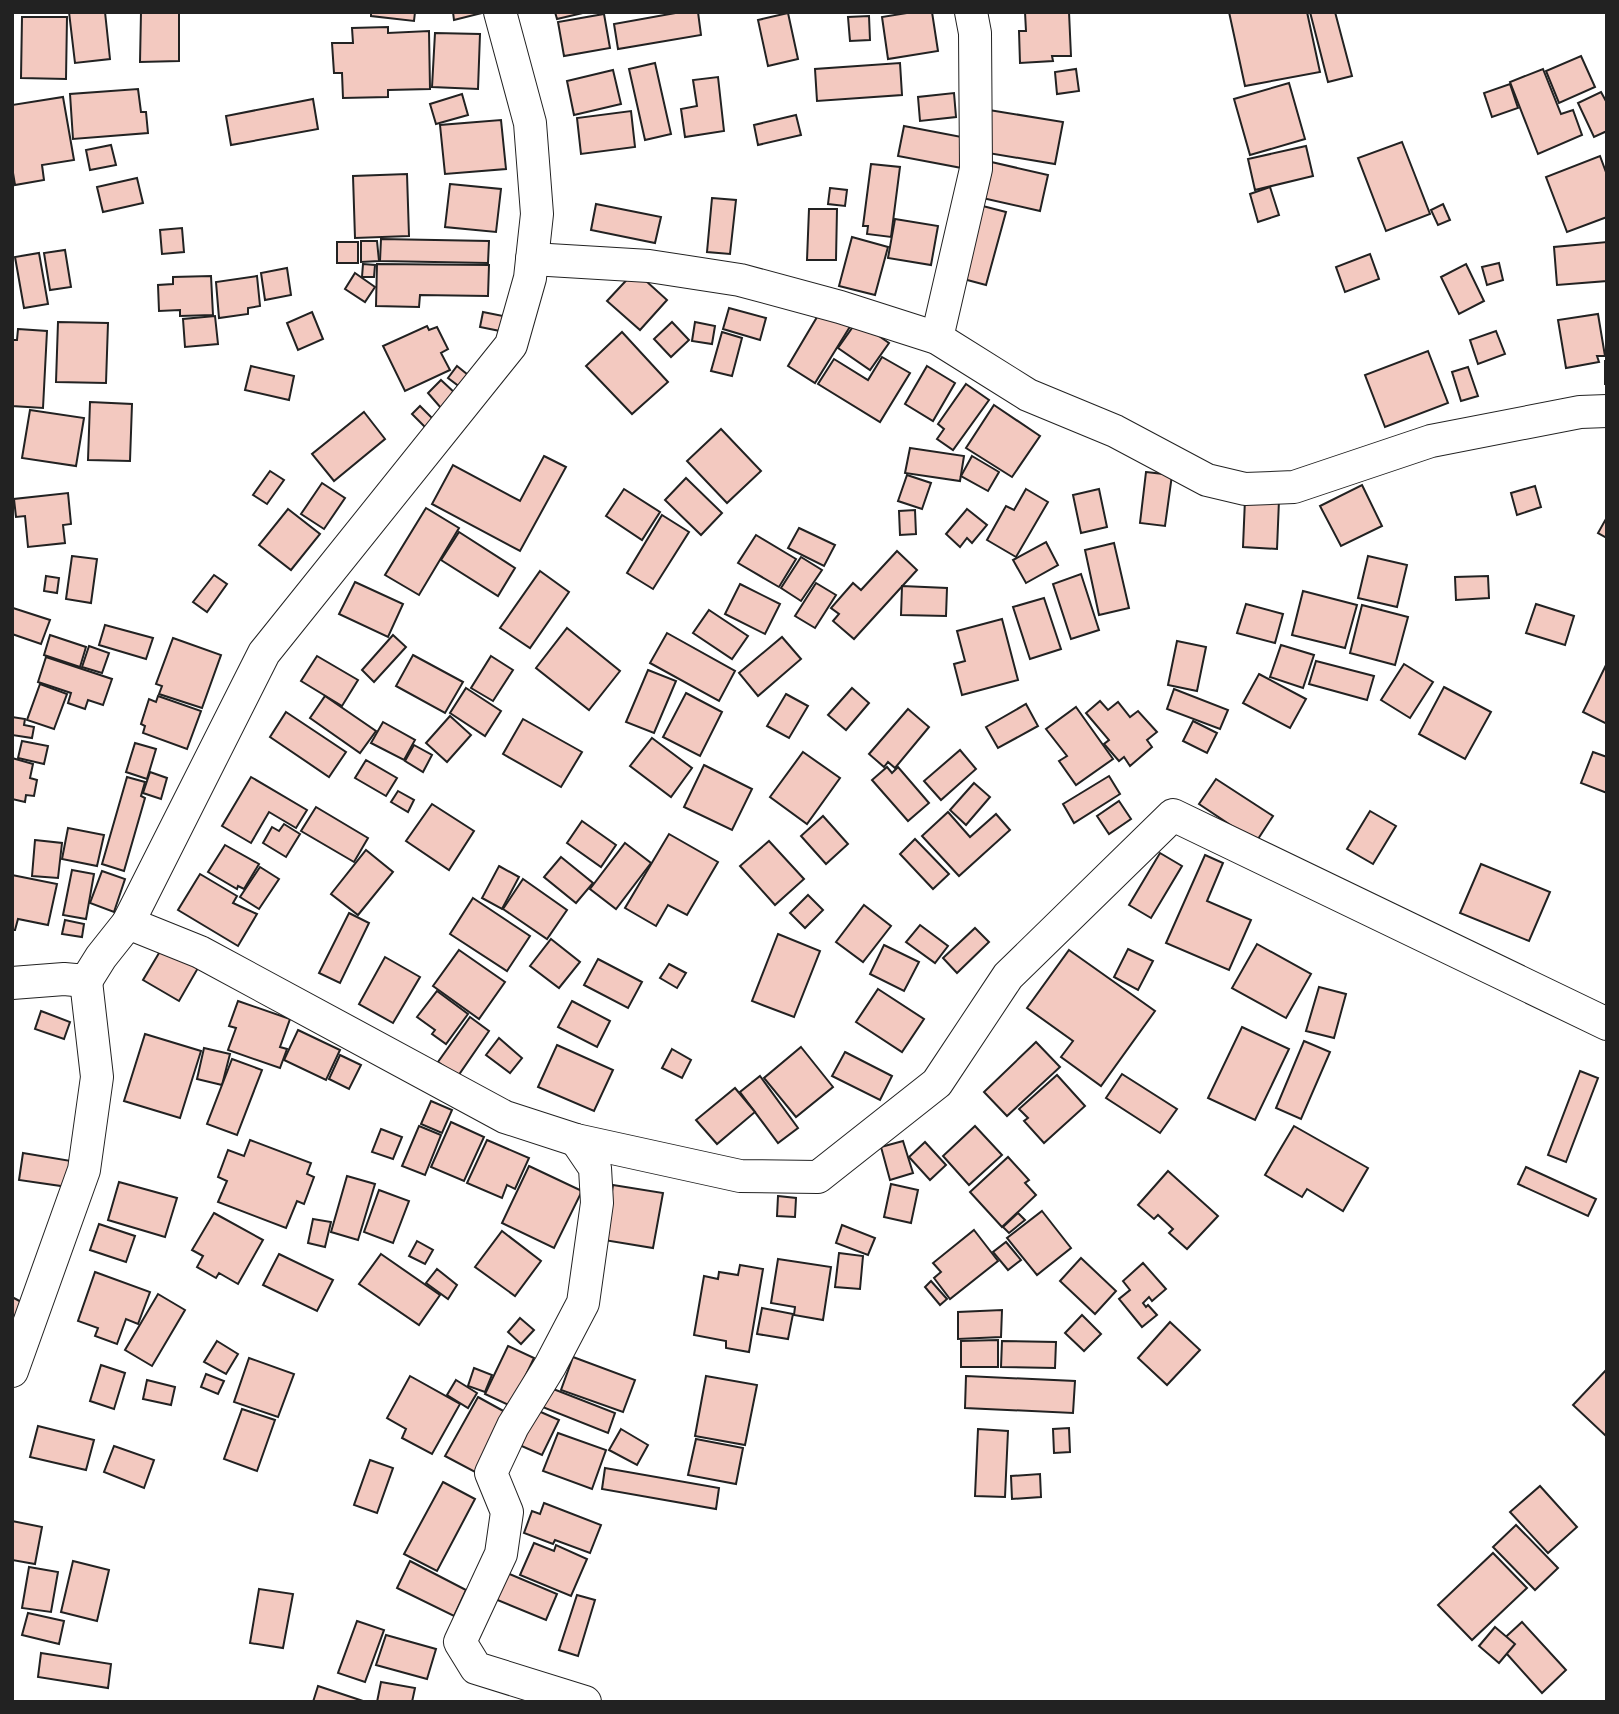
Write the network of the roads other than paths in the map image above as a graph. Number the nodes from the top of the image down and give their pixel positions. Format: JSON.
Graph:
{"nodes":[{"id":1,"x":499,"y":12,"type":"edge"},
{"id":2,"x":971,"y":12,"type":"edge"},
{"id":3,"x":532,"y":259,"type":"junction"},
{"id":4,"x":937,"y":338,"type":"junction"},
{"id":5,"x":1607,"y":411,"type":"edge"},
{"id":6,"x":128,"y":923,"type":"junction"},
{"id":7,"x":86,"y":981,"type":"junction"},
{"id":8,"x":12,"y":983,"type":"edge"},
{"id":9,"x":1607,"y":1024,"type":"edge"},
{"id":10,"x":576,"y":1140,"type":"junction"},
{"id":11,"x":12,"y":1371,"type":"edge"},
{"id":12,"x":585,"y":1702,"type":"edge"}],
"edges":[{"from":1,"to":3,"type":"street"},
{"from":2,"to":4,"type":"street"},
{"from":3,"to":4,"type":"street"},
{"from":3,"to":6,"type":"street"},
{"from":4,"to":5,"type":"street"},
{"from":6,"to":7,"type":"street"},
{"from":6,"to":10,"type":"street"},
{"from":7,"to":8,"type":"street"},
{"from":7,"to":11,"type":"street"},
{"from":9,"to":10,"type":"street"},
{"from":10,"to":12,"type":"street"}]}
